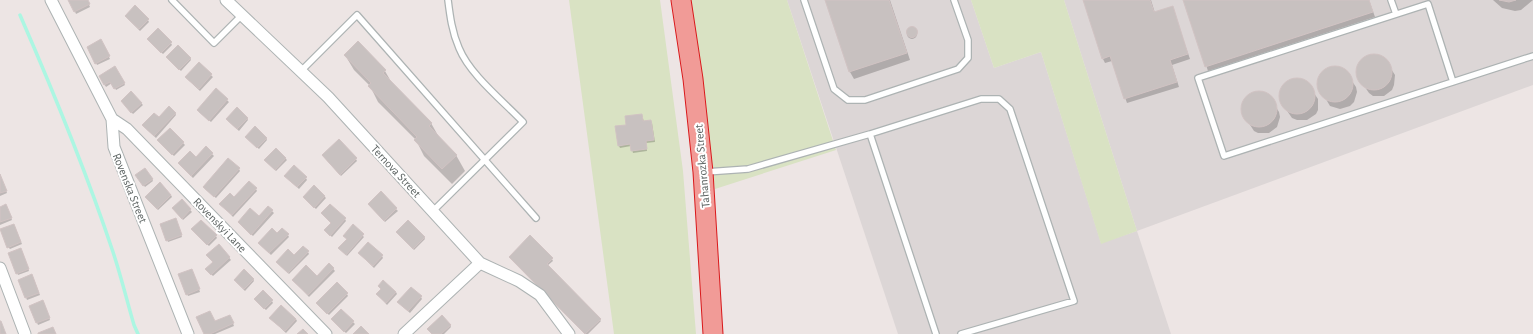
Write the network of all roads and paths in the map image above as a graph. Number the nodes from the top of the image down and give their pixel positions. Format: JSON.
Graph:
{"nodes":[{"id":1,"x":51,"y":0,"type":"edge"},
{"id":2,"x":172,"y":0,"type":"edge"},
{"id":3,"x":226,"y":0,"type":"edge"},
{"id":4,"x":448,"y":0,"type":"edge"},
{"id":5,"x":680,"y":0,"type":"edge"},
{"id":6,"x":804,"y":0,"type":"edge"},
{"id":7,"x":954,"y":0,"type":"edge"},
{"id":8,"x":1391,"y":0,"type":"edge"},
{"id":9,"x":1396,"y":14,"type":"junction"},
{"id":10,"x":242,"y":15,"type":"junction"},
{"id":11,"x":1533,"y":56,"type":"edge"},
{"id":12,"x":301,"y":72,"type":"junction"},
{"id":13,"x":1453,"y":82,"type":"junction"},
{"id":14,"x":112,"y":119,"type":"junction"},
{"id":15,"x":870,"y":134,"type":"junction"},
{"id":16,"x":485,"y":160,"type":"junction"},
{"id":17,"x":703,"y":172,"type":"junction"},
{"id":18,"x":433,"y":211,"type":"junction"},
{"id":19,"x":536,"y":218,"type":"dead end"},
{"id":20,"x":480,"y":263,"type":"junction"},
{"id":21,"x":0,"y":268,"type":"edge"},
{"id":22,"x":25,"y":334,"type":"edge"},
{"id":23,"x":188,"y":334,"type":"edge"},
{"id":24,"x":326,"y":334,"type":"edge"},
{"id":25,"x":404,"y":334,"type":"edge"},
{"id":26,"x":569,"y":334,"type":"edge"},
{"id":27,"x":713,"y":334,"type":"edge"},
{"id":28,"x":936,"y":334,"type":"edge"},
{"id":29,"x":961,"y":334,"type":"edge"}],
"edges":[{"from":1,"to":14,"type":"street","name":"Rovenska Street"},
{"from":2,"to":10,"type":"lane"},
{"from":3,"to":10,"type":"street","name":"Ternova Street"},
{"from":4,"to":16,"type":"lane"},
{"from":5,"to":17,"type":"highway","name":"Tahanrozka Street"},
{"from":6,"to":7,"type":"lane"},
{"from":8,"to":9,"type":"lane"},
{"from":9,"to":13,"type":"lane"},
{"from":9,"to":13,"type":"lane"},
{"from":10,"to":12,"type":"street","name":"Ternova Street"},
{"from":11,"to":13,"type":"lane"},
{"from":12,"to":16,"type":"lane"},
{"from":12,"to":18,"type":"street","name":"Ternova Street"},
{"from":14,"to":23,"type":"street","name":"Rovenska Street"},
{"from":14,"to":24,"type":"street","name":"Rovenskyi Lane"},
{"from":15,"to":17,"type":"lane"},
{"from":15,"to":28,"type":"lane"},
{"from":15,"to":29,"type":"lane"},
{"from":16,"to":18,"type":"lane"},
{"from":16,"to":19,"type":"lane"},
{"from":17,"to":27,"type":"highway","name":"Tahanrozka Street"},
{"from":18,"to":20,"type":"street","name":"Ternova Street"},
{"from":20,"to":25,"type":"street"},
{"from":20,"to":26,"type":"street","name":"Ternova Street"},
{"from":21,"to":22,"type":"street"}]}
